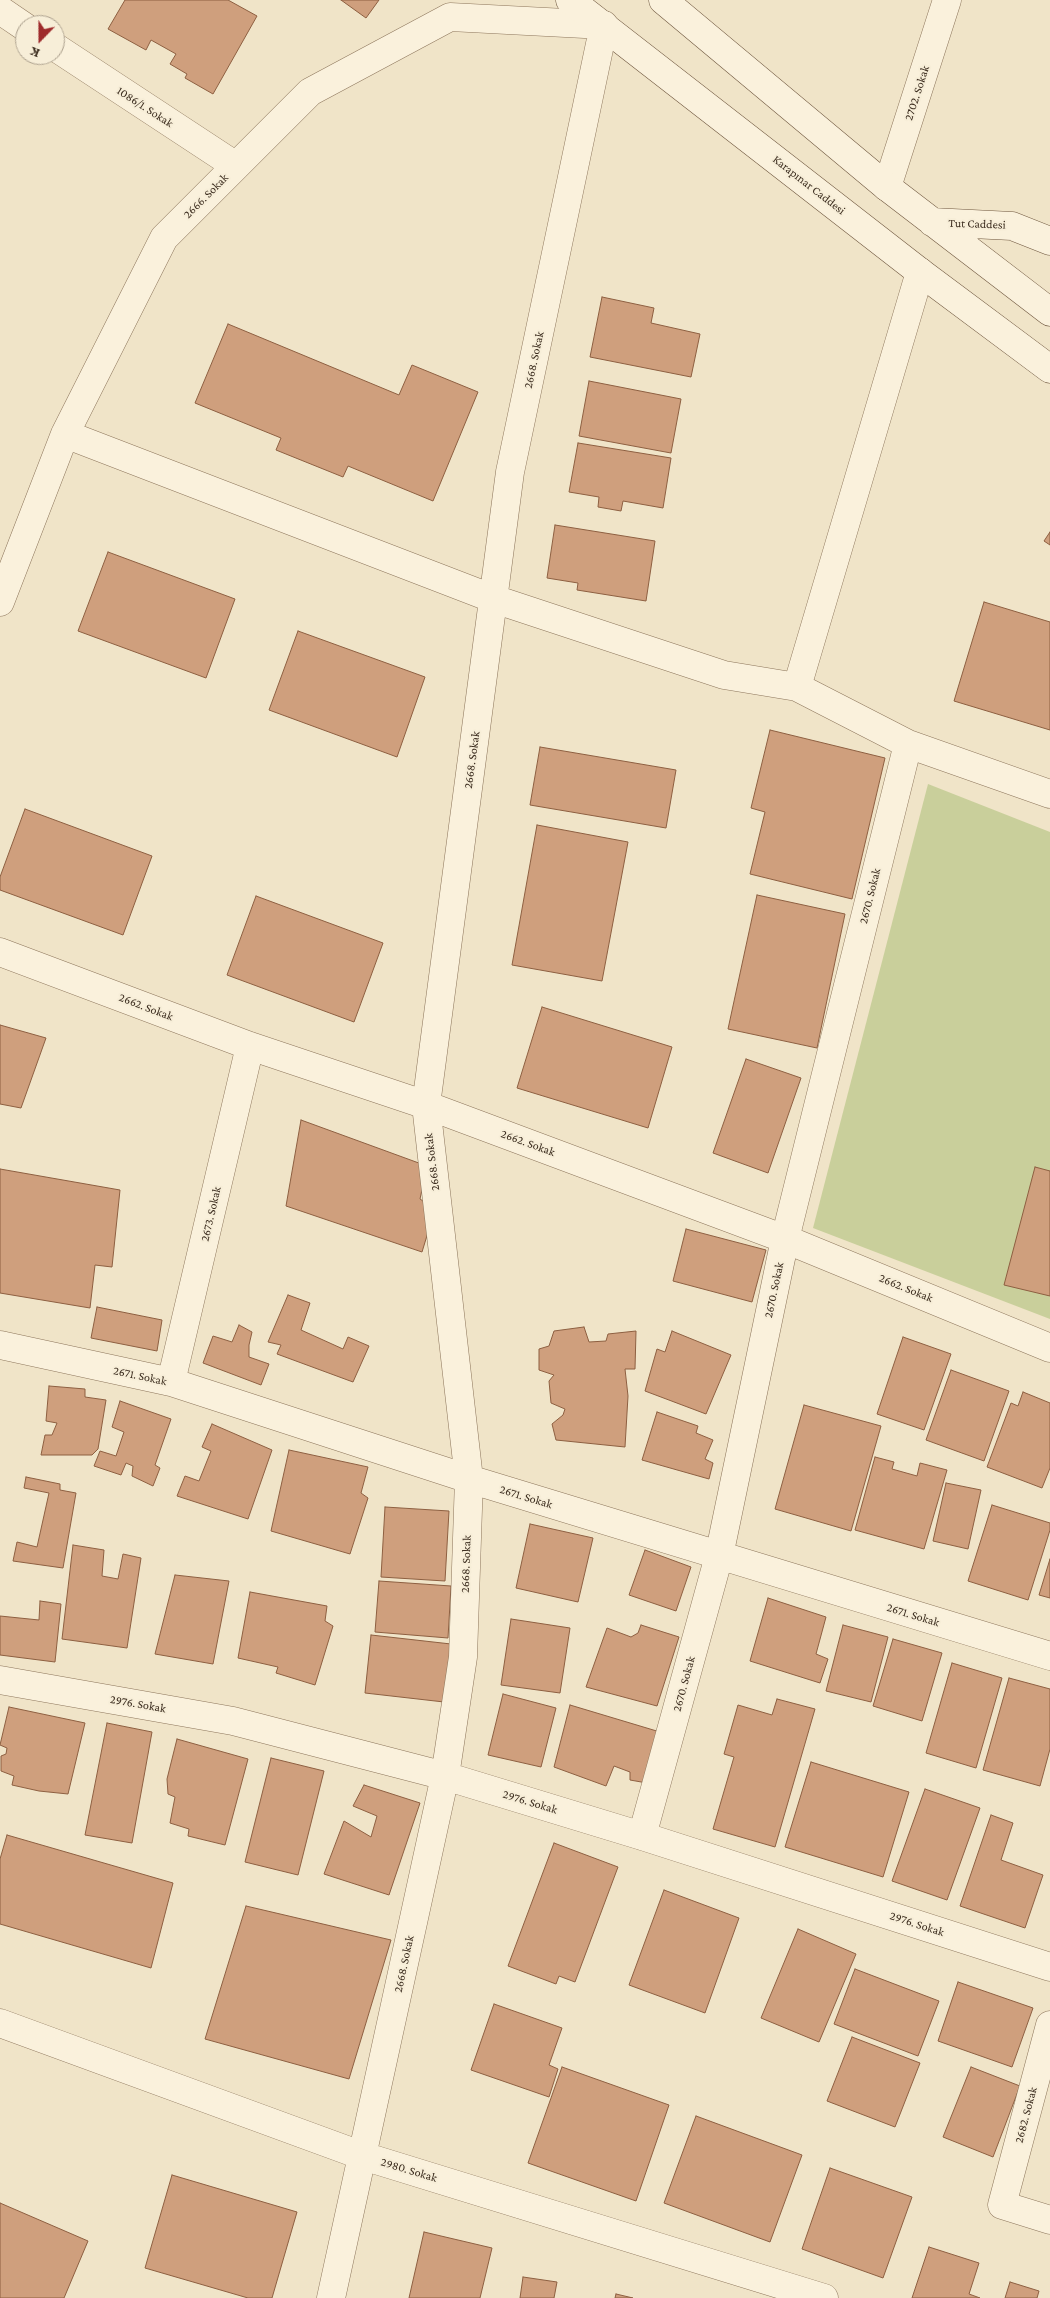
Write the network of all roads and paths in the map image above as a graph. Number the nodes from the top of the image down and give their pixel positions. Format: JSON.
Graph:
{"nodes":[{"id":1,"x":570,"y":0,"type":"edge"},
{"id":2,"x":663,"y":0,"type":"edge"},
{"id":3,"x":947,"y":0,"type":"edge"},
{"id":4,"x":0,"y":10,"type":"edge"},
{"id":5,"x":15,"y":20,"type":"edge"},
{"id":6,"x":604,"y":25,"type":"junction"},
{"id":7,"x":65,"y":54,"type":"edge"},
{"id":8,"x":236,"y":166,"type":"junction"},
{"id":9,"x":887,"y":187,"type":"junction"},
{"id":10,"x":932,"y":222,"type":"junction"},
{"id":11,"x":1050,"y":240,"type":"edge"},
{"id":12,"x":920,"y":272,"type":"junction"},
{"id":13,"x":1050,"y":312,"type":"edge"},
{"id":14,"x":1050,"y":369,"type":"edge"},
{"id":15,"x":64,"y":434,"type":"junction"},
{"id":16,"x":494,"y":599,"type":"junction"},
{"id":17,"x":0,"y":602,"type":"edge"},
{"id":18,"x":797,"y":687,"type":"junction"},
{"id":19,"x":908,"y":744,"type":"junction"},
{"id":20,"x":1050,"y":794,"type":"edge"},
{"id":21,"x":0,"y":952,"type":"edge"},
{"id":22,"x":250,"y":1046,"type":"junction"},
{"id":23,"x":426,"y":1105,"type":"junction"},
{"id":24,"x":785,"y":1238,"type":"junction"},
{"id":25,"x":0,"y":1345,"type":"edge"},
{"id":26,"x":1050,"y":1348,"type":"edge"},
{"id":27,"x":171,"y":1382,"type":"junction"},
{"id":28,"x":469,"y":1479,"type":"junction"},
{"id":29,"x":719,"y":1556,"type":"junction"},
{"id":30,"x":1050,"y":1656,"type":"edge"},
{"id":31,"x":0,"y":1680,"type":"edge"},
{"id":32,"x":445,"y":1776,"type":"junction"},
{"id":33,"x":642,"y":1836,"type":"junction"},
{"id":34,"x":1050,"y":1967,"type":"edge"},
{"id":35,"x":0,"y":2023,"type":"edge"},
{"id":36,"x":1050,"y":2025,"type":"edge"},
{"id":37,"x":363,"y":2156,"type":"junction"},
{"id":38,"x":1050,"y":2220,"type":"edge"},
{"id":39,"x":331,"y":2298,"type":"edge"},
{"id":40,"x":824,"y":2298,"type":"edge"}],
"edges":[{"from":1,"to":6,"type":"street","name":"Karapınar Caddesi"},
{"from":2,"to":9,"type":"street"},
{"from":3,"to":9,"type":"street","name":"2702. Sokak"},
{"from":4,"to":5,"type":"street"},
{"from":6,"to":8,"type":"street","name":"2666. Sokak"},
{"from":6,"to":12,"type":"street","name":"Karapınar Caddesi"},
{"from":6,"to":16,"type":"street","name":"2668. Sokak"},
{"from":7,"to":8,"type":"street","name":"1086/1. Sokak"},
{"from":8,"to":15,"type":"street","name":"2666. Sokak"},
{"from":9,"to":10,"type":"street"},
{"from":10,"to":11,"type":"street","name":"Tut Caddesi"},
{"from":10,"to":13,"type":"street"},
{"from":12,"to":14,"type":"street","name":"Karapınar Caddesi"},
{"from":12,"to":18,"type":"street"},
{"from":15,"to":16,"type":"street"},
{"from":15,"to":17,"type":"street","name":"2666. Sokak"},
{"from":16,"to":18,"type":"street"},
{"from":16,"to":23,"type":"street","name":"2668. Sokak"},
{"from":18,"to":19,"type":"street"},
{"from":19,"to":20,"type":"street"},
{"from":19,"to":24,"type":"street","name":"2670. Sokak"},
{"from":21,"to":22,"type":"street","name":"2662. Sokak"},
{"from":22,"to":23,"type":"street","name":"2662. Sokak"},
{"from":22,"to":27,"type":"street","name":"2673. Sokak"},
{"from":23,"to":24,"type":"street","name":"2662. Sokak"},
{"from":23,"to":28,"type":"street","name":"2668. Sokak"},
{"from":24,"to":26,"type":"street","name":"2662. Sokak"},
{"from":24,"to":29,"type":"street","name":"2670. Sokak"},
{"from":25,"to":27,"type":"street","name":"2671. Sokak"},
{"from":27,"to":28,"type":"street","name":"2671. Sokak"},
{"from":28,"to":29,"type":"street","name":"2671. Sokak"},
{"from":28,"to":32,"type":"street","name":"2668. Sokak"},
{"from":29,"to":30,"type":"street","name":"2671. Sokak"},
{"from":29,"to":33,"type":"street","name":"2670. Sokak"},
{"from":31,"to":32,"type":"street","name":"2976. Sokak"},
{"from":32,"to":33,"type":"street","name":"2976. Sokak"},
{"from":32,"to":37,"type":"street","name":"2668. Sokak"},
{"from":33,"to":34,"type":"street","name":"2976. Sokak"},
{"from":35,"to":37,"type":"street","name":"2980. Sokak"},
{"from":36,"to":38,"type":"street","name":"2682. Sokak"},
{"from":37,"to":39,"type":"street","name":"2668. Sokak"},
{"from":37,"to":40,"type":"street","name":"2980. Sokak"}]}
